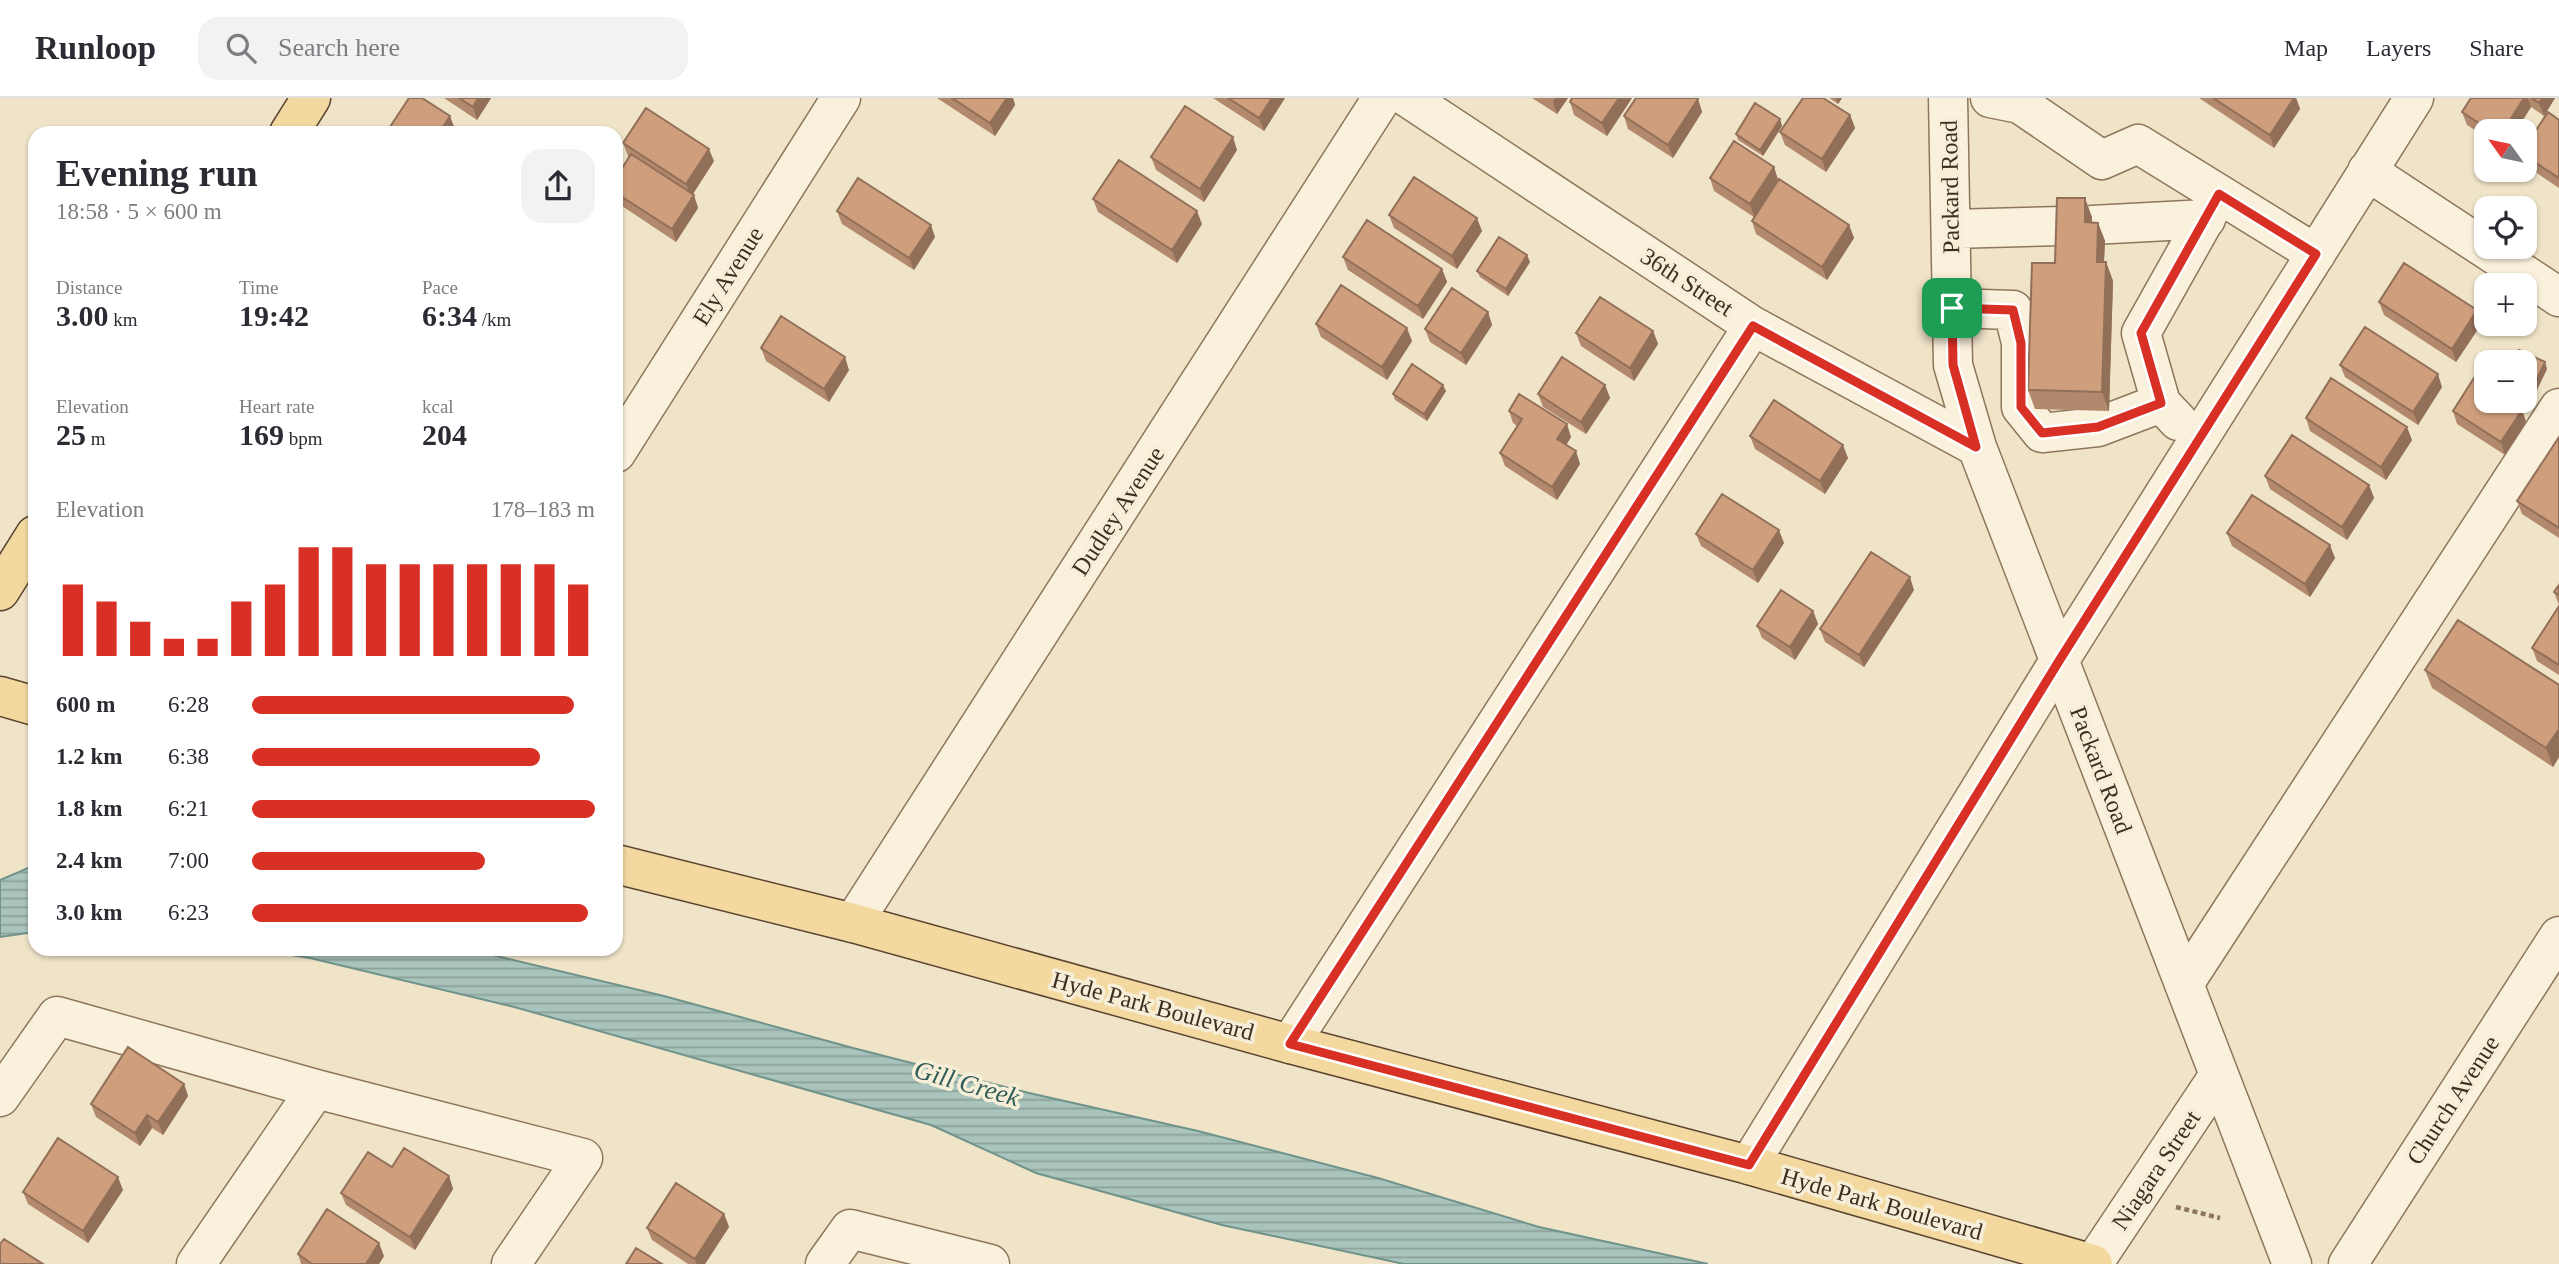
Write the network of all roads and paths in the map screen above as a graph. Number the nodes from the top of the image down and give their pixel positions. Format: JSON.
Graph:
{"nodes":[{"id":1,"x":311,"y":98,"type":"edge"},
{"id":2,"x":841,"y":98,"type":"edge"},
{"id":3,"x":1382,"y":98,"type":"edge"},
{"id":4,"x":1408,"y":98,"type":"edge"},
{"id":5,"x":1948,"y":98,"type":"edge"},
{"id":6,"x":1990,"y":98,"type":"edge"},
{"id":7,"x":2414,"y":98,"type":"edge"},
{"id":8,"x":293,"y":126,"type":"edge"},
{"id":9,"x":2367,"y":171,"type":"junction"},
{"id":10,"x":2212,"y":206,"type":"junction"},
{"id":11,"x":1951,"y":229,"type":"junction"},
{"id":12,"x":2316,"y":254,"type":"junction"},
{"id":13,"x":2559,"y":297,"type":"edge"},
{"id":14,"x":1952,"y":308,"type":"junction"},
{"id":15,"x":1753,"y":326,"type":"junction"},
{"id":16,"x":2161,"y":403,"type":"junction"},
{"id":17,"x":2559,"y":408,"type":"edge"},
{"id":18,"x":2197,"y":441,"type":"junction"},
{"id":19,"x":623,"y":442,"type":"edge"},
{"id":20,"x":1976,"y":447,"type":"junction"},
{"id":21,"x":28,"y":547,"type":"edge"},
{"id":22,"x":0,"y":591,"type":"edge"},
{"id":23,"x":2059,"y":661,"type":"junction"},
{"id":24,"x":0,"y":696,"type":"edge"},
{"id":25,"x":28,"y":704,"type":"edge"},
{"id":26,"x":623,"y":866,"type":"edge"},
{"id":27,"x":853,"y":923,"type":"junction"},
{"id":28,"x":2559,"y":936,"type":"edge"},
{"id":29,"x":2184,"y":984,"type":"junction"},
{"id":30,"x":1290,"y":1044,"type":"junction"},
{"id":31,"x":2219,"y":1075,"type":"junction"},
{"id":32,"x":316,"y":1089,"type":"junction"},
{"id":33,"x":0,"y":1097,"type":"edge"},
{"id":34,"x":1749,"y":1165,"type":"junction"},
{"id":35,"x":2171,"y":1205,"type":"dead end"},
{"id":36,"x":2220,"y":1218,"type":"dead end"},
{"id":37,"x":196,"y":1264,"type":"edge"},
{"id":38,"x":511,"y":1264,"type":"edge"},
{"id":39,"x":825,"y":1264,"type":"edge"},
{"id":40,"x":990,"y":1264,"type":"edge"},
{"id":41,"x":2093,"y":1264,"type":"edge"},
{"id":42,"x":2292,"y":1264,"type":"edge"},
{"id":43,"x":2348,"y":1264,"type":"edge"}],
"edges":[{"from":1,"to":8,"type":"main road"},
{"from":2,"to":19,"type":"street","name":"Ely Avenue"},
{"from":3,"to":27,"type":"street","name":"Dudley Avenue"},
{"from":4,"to":15,"type":"street","name":"36th Street"},
{"from":5,"to":11,"type":"street","name":"Packard Road"},
{"from":6,"to":10,"type":"street"},
{"from":7,"to":9,"type":"street"},
{"from":9,"to":12,"type":"street"},
{"from":9,"to":13,"type":"street"},
{"from":10,"to":11,"type":"street"},
{"from":10,"to":12,"type":"street"},
{"from":10,"to":16,"type":"street"},
{"from":11,"to":14,"type":"street","name":"Packard Road"},
{"from":12,"to":18,"type":"street"},
{"from":14,"to":16,"type":"street"},
{"from":14,"to":20,"type":"street","name":"Packard Road"},
{"from":15,"to":20,"type":"street","name":"36th Street"},
{"from":15,"to":30,"type":"street"},
{"from":16,"to":18,"type":"street"},
{"from":17,"to":29,"type":"street"},
{"from":18,"to":23,"type":"street"},
{"from":20,"to":23,"type":"street","name":"Packard Road"},
{"from":21,"to":22,"type":"main road"},
{"from":23,"to":29,"type":"street","name":"Packard Road"},
{"from":23,"to":34,"type":"street"},
{"from":24,"to":25,"type":"main road"},
{"from":26,"to":27,"type":"main road","name":"Hyde Park Boulevard"},
{"from":27,"to":30,"type":"main road","name":"Hyde Park Boulevard"},
{"from":28,"to":43,"type":"street","name":"Church Avenue"},
{"from":29,"to":31,"type":"street","name":"Packard Road"},
{"from":30,"to":34,"type":"main road","name":"Hyde Park Boulevard"},
{"from":31,"to":41,"type":"street","name":"Niagara Street"},
{"from":31,"to":42,"type":"street","name":"Packard Road"},
{"from":32,"to":33,"type":"street"},
{"from":32,"to":37,"type":"street"},
{"from":32,"to":38,"type":"street"},
{"from":34,"to":41,"type":"main road","name":"Hyde Park Boulevard"},
{"from":35,"to":36,"type":"path"},
{"from":39,"to":40,"type":"street"}]}
